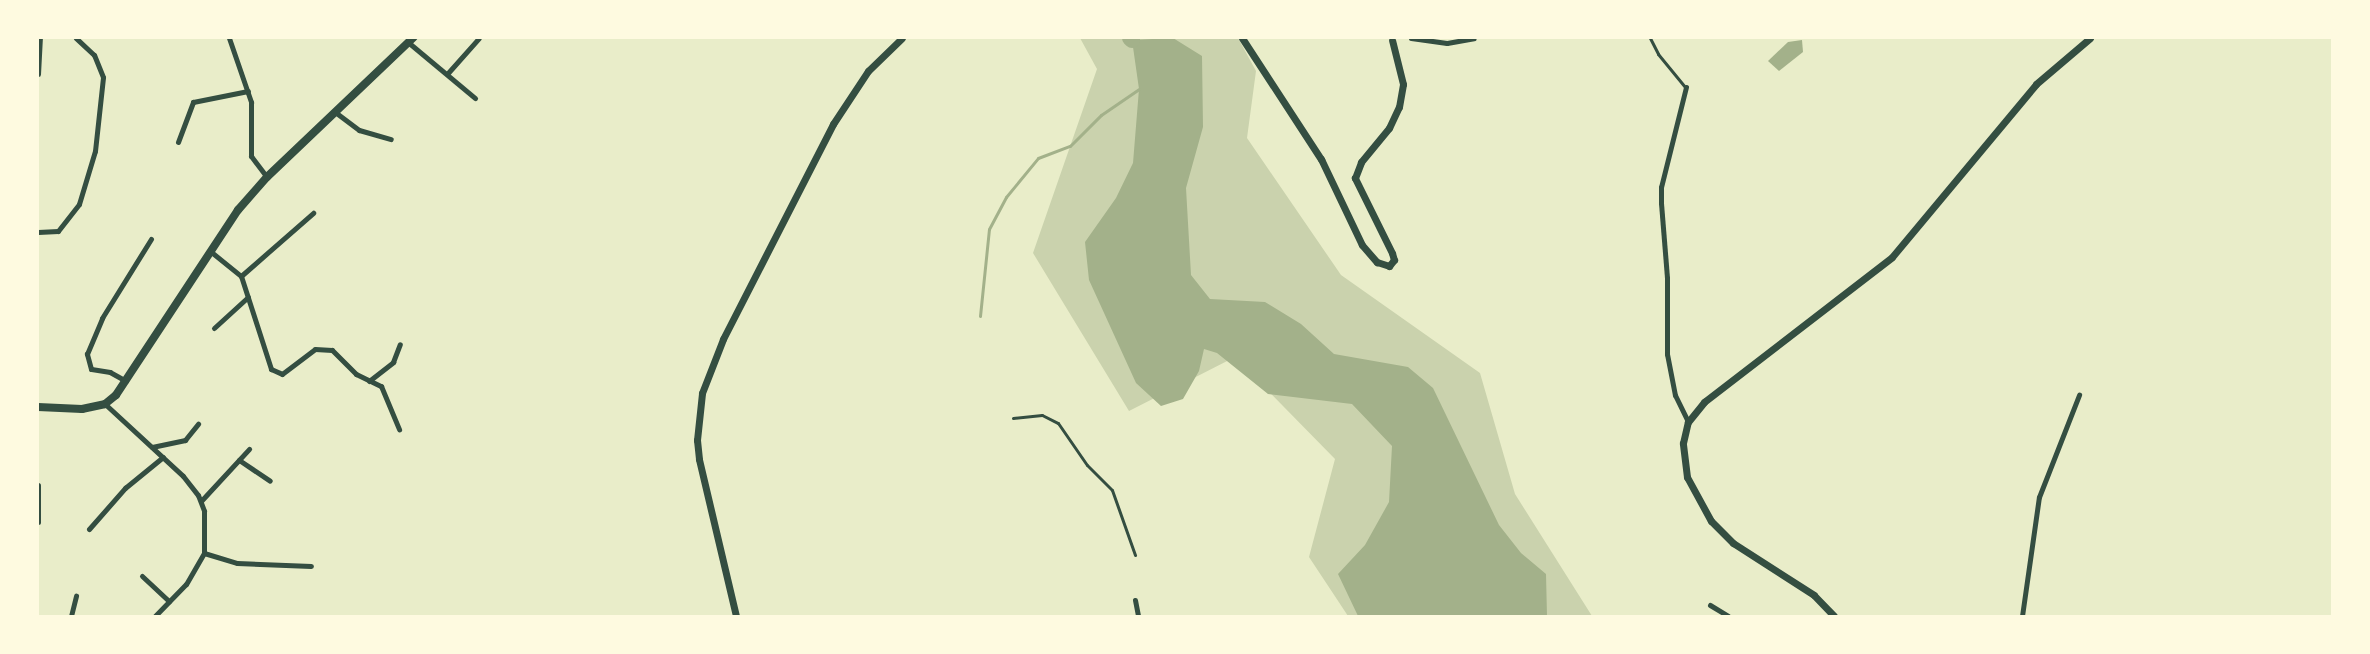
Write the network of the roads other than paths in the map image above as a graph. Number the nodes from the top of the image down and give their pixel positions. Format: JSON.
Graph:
{"nodes":[{"id":1,"x":40,"y":38,"type":"edge"},
{"id":2,"x":76,"y":38,"type":"edge"},
{"id":3,"x":88,"y":38,"type":"edge"},
{"id":4,"x":229,"y":38,"type":"edge"},
{"id":5,"x":479,"y":38,"type":"edge"},
{"id":6,"x":902,"y":38,"type":"edge"},
{"id":7,"x":1242,"y":38,"type":"edge"},
{"id":8,"x":1401,"y":38,"type":"edge"},
{"id":9,"x":1411,"y":38,"type":"edge"},
{"id":10,"x":1474,"y":38,"type":"edge"},
{"id":11,"x":1650,"y":38,"type":"edge"},
{"id":12,"x":2090,"y":38,"type":"edge"},
{"id":13,"x":1392,"y":39,"type":"edge"},
{"id":14,"x":411,"y":40,"type":"edge"},
{"id":15,"x":83,"y":43,"type":"junction"},
{"id":16,"x":38,"y":74,"type":"edge"},
{"id":17,"x":447,"y":75,"type":"junction"},
{"id":18,"x":1686,"y":87,"type":"joint"},
{"id":19,"x":248,"y":91,"type":"junction"},
{"id":20,"x":475,"y":98,"type":"dead end"},
{"id":21,"x":335,"y":112,"type":"junction"},
{"id":22,"x":391,"y":139,"type":"dead end"},
{"id":23,"x":178,"y":142,"type":"dead end"},
{"id":24,"x":267,"y":177,"type":"junction"},
{"id":25,"x":313,"y":213,"type":"dead end"},
{"id":26,"x":38,"y":232,"type":"edge"},
{"id":27,"x":151,"y":239,"type":"dead end"},
{"id":28,"x":210,"y":251,"type":"junction"},
{"id":29,"x":241,"y":276,"type":"junction"},
{"id":30,"x":248,"y":297,"type":"junction"},
{"id":31,"x":214,"y":328,"type":"dead end"},
{"id":32,"x":400,"y":345,"type":"dead end"},
{"id":33,"x":369,"y":381,"type":"junction"},
{"id":34,"x":127,"y":382,"type":"junction"},
{"id":35,"x":2079,"y":395,"type":"dead end"},
{"id":36,"x":105,"y":404,"type":"junction"},
{"id":37,"x":38,"y":407,"type":"edge"},
{"id":38,"x":1013,"y":418,"type":"dead end"},
{"id":39,"x":1688,"y":422,"type":"junction"},
{"id":40,"x":198,"y":424,"type":"dead end"},
{"id":41,"x":399,"y":429,"type":"dead end"},
{"id":42,"x":152,"y":447,"type":"junction"},
{"id":43,"x":249,"y":449,"type":"dead end"},
{"id":44,"x":163,"y":457,"type":"junction"},
{"id":45,"x":239,"y":460,"type":"junction"},
{"id":46,"x":270,"y":481,"type":"dead end"},
{"id":47,"x":38,"y":485,"type":"edge"},
{"id":48,"x":201,"y":501,"type":"junction"},
{"id":49,"x":38,"y":522,"type":"edge"},
{"id":50,"x":89,"y":529,"type":"dead end"},
{"id":51,"x":204,"y":552,"type":"junction"},
{"id":52,"x":1135,"y":555,"type":"dead end"},
{"id":53,"x":311,"y":566,"type":"dead end"},
{"id":54,"x":142,"y":576,"type":"dead end"},
{"id":55,"x":76,"y":596,"type":"dead end"},
{"id":56,"x":1135,"y":600,"type":"dead end"},
{"id":57,"x":169,"y":601,"type":"junction"},
{"id":58,"x":1710,"y":605,"type":"dead end"},
{"id":59,"x":71,"y":616,"type":"edge"},
{"id":60,"x":155,"y":616,"type":"edge"},
{"id":61,"x":736,"y":616,"type":"edge"},
{"id":62,"x":1138,"y":616,"type":"edge"},
{"id":63,"x":1728,"y":616,"type":"edge"},
{"id":64,"x":1834,"y":616,"type":"edge"},
{"id":65,"x":2022,"y":616,"type":"edge"}],
"edges":[{"from":1,"to":16,"type":"street"},
{"from":2,"to":15,"type":"street"},
{"from":3,"to":15,"type":"street"},
{"from":4,"to":19,"type":"street"},
{"from":5,"to":17,"type":"street"},
{"from":6,"to":61,"type":"street"},
{"from":7,"to":13,"type":"street"},
{"from":8,"to":13,"type":"street"},
{"from":9,"to":10,"type":"street"},
{"from":11,"to":18,"type":"lane"},
{"from":12,"to":39,"type":"street"},
{"from":14,"to":17,"type":"street"},
{"from":14,"to":21,"type":"main road"},
{"from":15,"to":26,"type":"street"},
{"from":17,"to":20,"type":"street"},
{"from":18,"to":39,"type":"street"},
{"from":19,"to":23,"type":"street"},
{"from":19,"to":24,"type":"street"},
{"from":21,"to":22,"type":"street"},
{"from":21,"to":24,"type":"main road"},
{"from":24,"to":28,"type":"main road"},
{"from":25,"to":29,"type":"street"},
{"from":27,"to":34,"type":"street"},
{"from":28,"to":29,"type":"street"},
{"from":28,"to":34,"type":"main road"},
{"from":29,"to":30,"type":"street"},
{"from":30,"to":31,"type":"street"},
{"from":30,"to":33,"type":"street"},
{"from":32,"to":33,"type":"street"},
{"from":33,"to":41,"type":"street"},
{"from":34,"to":36,"type":"main road"},
{"from":35,"to":65,"type":"street"},
{"from":36,"to":37,"type":"main road"},
{"from":36,"to":42,"type":"street"},
{"from":38,"to":52,"type":"lane"},
{"from":39,"to":64,"type":"street"},
{"from":40,"to":42,"type":"street"},
{"from":42,"to":44,"type":"street"},
{"from":43,"to":45,"type":"street"},
{"from":44,"to":48,"type":"street"},
{"from":44,"to":50,"type":"street"},
{"from":45,"to":46,"type":"street"},
{"from":45,"to":48,"type":"street"},
{"from":47,"to":49,"type":"street"},
{"from":48,"to":51,"type":"street"},
{"from":51,"to":53,"type":"street"},
{"from":51,"to":57,"type":"street"},
{"from":54,"to":57,"type":"street"},
{"from":55,"to":59,"type":"street"},
{"from":56,"to":62,"type":"street"},
{"from":57,"to":60,"type":"street"},
{"from":58,"to":63,"type":"street"}]}
